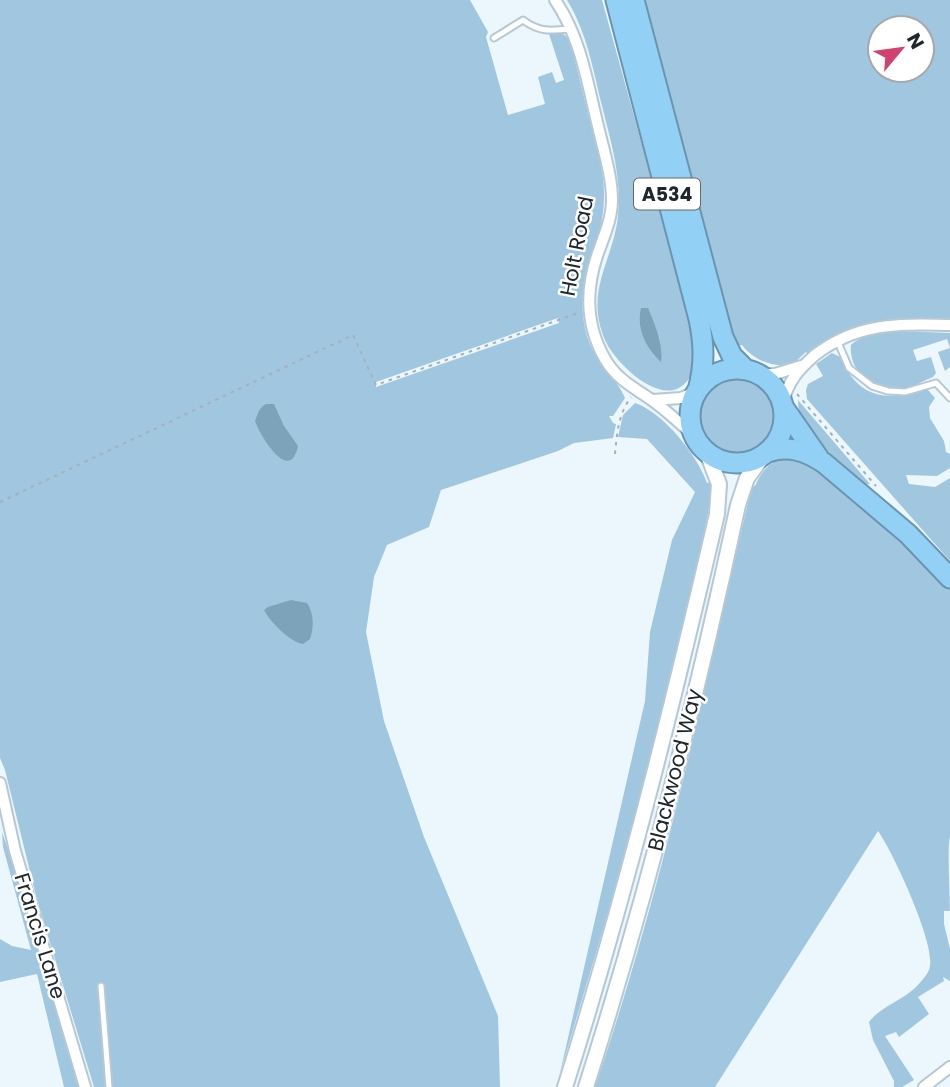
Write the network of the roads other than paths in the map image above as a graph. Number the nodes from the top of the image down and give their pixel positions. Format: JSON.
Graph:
{"nodes":[{"id":1,"x":555,"y":0,"type":"edge"},
{"id":2,"x":616,"y":0,"type":"edge"},
{"id":3,"x":634,"y":0,"type":"edge"},
{"id":4,"x":572,"y":29,"type":"junction"},
{"id":5,"x":494,"y":38,"type":"dead end"},
{"id":6,"x":950,"y":325,"type":"edge"},
{"id":7,"x":837,"y":340,"type":"junction"},
{"id":8,"x":804,"y":365,"type":"junction"},
{"id":9,"x":752,"y":371,"type":"junction"},
{"id":10,"x":697,"y":391,"type":"junction"},
{"id":11,"x":950,"y":398,"type":"edge"},
{"id":12,"x":653,"y":400,"type":"junction"},
{"id":13,"x":783,"y":406,"type":"junction"},
{"id":14,"x":694,"y":436,"type":"junction"},
{"id":15,"x":707,"y":453,"type":"junction"},
{"id":16,"x":766,"y":454,"type":"junction"},
{"id":17,"x":824,"y":463,"type":"junction"},
{"id":18,"x":950,"y":578,"type":"edge"},
{"id":19,"x":0,"y":783,"type":"edge"},
{"id":20,"x":101,"y":986,"type":"dead end"},
{"id":21,"x":950,"y":1067,"type":"edge"},
{"id":22,"x":85,"y":1087,"type":"edge"},
{"id":23,"x":108,"y":1087,"type":"edge"},
{"id":24,"x":565,"y":1087,"type":"edge"},
{"id":25,"x":586,"y":1087,"type":"edge"},
{"id":26,"x":924,"y":1087,"type":"edge"}],
"edges":[{"from":1,"to":4,"type":"street","name":"Holt Road"},
{"from":2,"to":10,"type":"highway","number":"A534"},
{"from":3,"to":9,"type":"highway","number":"A534"},
{"from":4,"to":5,"type":"lane"},
{"from":4,"to":12,"type":"street","name":"Holt Road"},
{"from":6,"to":7,"type":"street"},
{"from":7,"to":8,"type":"street"},
{"from":7,"to":11,"type":"lane"},
{"from":8,"to":9,"type":"street"},
{"from":8,"to":13,"type":"street"},
{"from":9,"to":10,"type":"highway"},
{"from":9,"to":13,"type":"highway"},
{"from":10,"to":12,"type":"street"},
{"from":10,"to":14,"type":"highway"},
{"from":12,"to":14,"type":"street","name":"Holt Road"},
{"from":13,"to":16,"type":"highway"},
{"from":13,"to":17,"type":"highway"},
{"from":14,"to":15,"type":"highway"},
{"from":15,"to":16,"type":"highway"},
{"from":15,"to":24,"type":"street","name":"Blackwood Way"},
{"from":16,"to":17,"type":"highway"},
{"from":16,"to":25,"type":"street","name":"Blackwood Way"},
{"from":17,"to":18,"type":"highway"},
{"from":19,"to":22,"type":"street","name":"Francis Lane"},
{"from":20,"to":23,"type":"lane"},
{"from":21,"to":26,"type":"street"}]}
